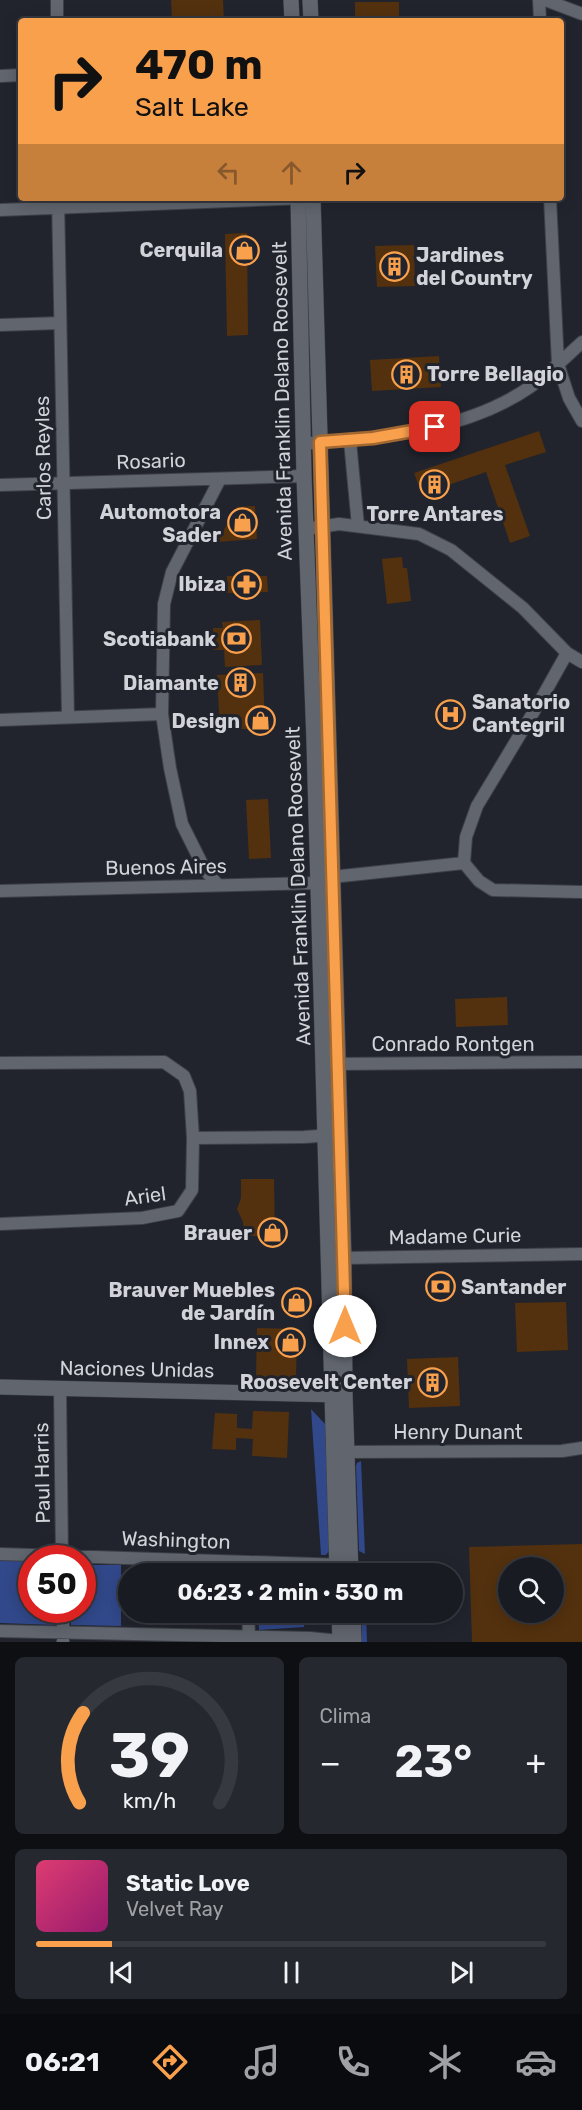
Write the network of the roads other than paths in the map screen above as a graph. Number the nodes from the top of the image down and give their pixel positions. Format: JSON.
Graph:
{"nodes":[{"id":1,"x":57,"y":0,"type":"edge"},
{"id":2,"x":291,"y":0,"type":"edge"},
{"id":3,"x":310,"y":0,"type":"edge"},
{"id":4,"x":539,"y":0,"type":"edge"},
{"id":5,"x":545,"y":0,"type":"edge"},
{"id":6,"x":582,"y":14,"type":"edge"},
{"id":7,"x":57,"y":18,"type":"edge"},
{"id":8,"x":292,"y":18,"type":"edge"},
{"id":9,"x":311,"y":18,"type":"edge"},
{"id":10,"x":540,"y":18,"type":"edge"},
{"id":11,"x":18,"y":75,"type":"edge"},
{"id":12,"x":0,"y":76,"type":"edge"},
{"id":13,"x":154,"y":201,"type":"edge"},
{"id":14,"x":298,"y":201,"type":"edge"},
{"id":15,"x":311,"y":201,"type":"edge"},
{"id":16,"x":550,"y":201,"type":"edge"},
{"id":17,"x":58,"y":203,"type":"edge"},
{"id":18,"x":0,"y":210,"type":"edge"},
{"id":19,"x":60,"y":324,"type":"junction"},
{"id":20,"x":0,"y":325,"type":"edge"},
{"id":21,"x":582,"y":342,"type":"edge"},
{"id":22,"x":558,"y":364,"type":"junction"},
{"id":23,"x":582,"y":421,"type":"edge"},
{"id":24,"x":350,"y":441,"type":"junction"},
{"id":25,"x":320,"y":442,"type":"junction"},
{"id":26,"x":304,"y":443,"type":"junction"},
{"id":27,"x":304,"y":476,"type":"junction"},
{"id":28,"x":220,"y":479,"type":"junction"},
{"id":29,"x":64,"y":483,"type":"junction"},
{"id":30,"x":0,"y":485,"type":"edge"},
{"id":31,"x":323,"y":526,"type":"junction"},
{"id":32,"x":358,"y":526,"type":"junction"},
{"id":33,"x":306,"y":529,"type":"junction"},
{"id":34,"x":567,"y":653,"type":"junction"},
{"id":35,"x":582,"y":662,"type":"edge"},
{"id":36,"x":162,"y":714,"type":"junction"},
{"id":37,"x":68,"y":717,"type":"junction"},
{"id":38,"x":0,"y":720,"type":"edge"},
{"id":39,"x":464,"y":863,"type":"junction"},
{"id":40,"x":333,"y":877,"type":"junction"},
{"id":41,"x":318,"y":883,"type":"junction"},
{"id":42,"x":218,"y":885,"type":"junction"},
{"id":43,"x":0,"y":891,"type":"edge"},
{"id":44,"x":582,"y":892,"type":"edge"},
{"id":45,"x":582,"y":1062,"type":"edge"},
{"id":46,"x":0,"y":1063,"type":"edge"},
{"id":47,"x":331,"y":1064,"type":"junction"},
{"id":48,"x":333,"y":1135,"type":"junction"},
{"id":49,"x":193,"y":1138,"type":"junction"},
{"id":50,"x":0,"y":1224,"type":"edge"},
{"id":51,"x":582,"y":1254,"type":"edge"},
{"id":52,"x":336,"y":1259,"type":"junction"},
{"id":53,"x":0,"y":1387,"type":"edge"},
{"id":54,"x":60,"y":1388,"type":"junction"},
{"id":55,"x":339,"y":1394,"type":"junction"},
{"id":56,"x":582,"y":1448,"type":"edge"},
{"id":57,"x":341,"y":1452,"type":"junction"},
{"id":58,"x":62,"y":1545,"type":"edge"},
{"id":59,"x":0,"y":1554,"type":"edge"},
{"id":60,"x":18,"y":1555,"type":"edge"},
{"id":61,"x":96,"y":1559,"type":"edge"},
{"id":62,"x":162,"y":1563,"type":"edge"},
{"id":63,"x":344,"y":1563,"type":"edge"},
{"id":64,"x":248,"y":1623,"type":"edge"},
{"id":65,"x":339,"y":1623,"type":"edge"},
{"id":66,"x":353,"y":1623,"type":"edge"},
{"id":67,"x":0,"y":1631,"type":"edge"},
{"id":68,"x":63,"y":1637,"type":"edge"},
{"id":69,"x":249,"y":1637,"type":"junction"},
{"id":70,"x":340,"y":1642,"type":"edge"},
{"id":71,"x":354,"y":1642,"type":"edge"}],
"edges":[{"from":1,"to":7,"type":"street"},
{"from":2,"to":8,"type":"main road"},
{"from":3,"to":9,"type":"main road"},
{"from":4,"to":10,"type":"street"},
{"from":5,"to":6,"type":"street"},
{"from":11,"to":12,"type":"street"},
{"from":13,"to":17,"type":"street"},
{"from":14,"to":26,"type":"main road","name":"Avenida Franklin Delano Roosevelt"},
{"from":15,"to":25,"type":"main road","name":"Avenida Franklin Delano Roosevelt"},
{"from":16,"to":22,"type":"street"},
{"from":17,"to":18,"type":"street"},
{"from":17,"to":19,"type":"street","name":"Carlos Reyles"},
{"from":19,"to":20,"type":"street"},
{"from":19,"to":29,"type":"street","name":"Carlos Reyles"},
{"from":21,"to":22,"type":"street"},
{"from":22,"to":23,"type":"street"},
{"from":22,"to":24,"type":"street"},
{"from":24,"to":25,"type":"street"},
{"from":24,"to":32,"type":"street"},
{"from":25,"to":26,"type":"street"},
{"from":25,"to":31,"type":"main road","name":"Avenida Franklin Delano Roosevelt"},
{"from":26,"to":27,"type":"main road","name":"Avenida Franklin Delano Roosevelt"},
{"from":27,"to":28,"type":"street","name":"Rosario"},
{"from":27,"to":33,"type":"main road","name":"Avenida Franklin Delano Roosevelt"},
{"from":28,"to":29,"type":"street","name":"Rosario"},
{"from":28,"to":36,"type":"street"},
{"from":29,"to":30,"type":"street","name":"Rosario"},
{"from":29,"to":37,"type":"street","name":"Carlos Reyles"},
{"from":31,"to":32,"type":"street"},
{"from":31,"to":33,"type":"street"},
{"from":31,"to":40,"type":"main road","name":"Avenida Franklin Delano Roosevelt"},
{"from":32,"to":34,"type":"street"},
{"from":33,"to":41,"type":"main road","name":"Avenida Franklin Delano Roosevelt"},
{"from":34,"to":35,"type":"street"},
{"from":34,"to":39,"type":"street"},
{"from":36,"to":37,"type":"street"},
{"from":36,"to":42,"type":"street"},
{"from":37,"to":38,"type":"street"},
{"from":39,"to":40,"type":"street","name":"Buenos Aires"},
{"from":39,"to":44,"type":"street"},
{"from":40,"to":41,"type":"street","name":"Buenos Aires"},
{"from":40,"to":47,"type":"main road","name":"Avenida Franklin Delano Roosevelt"},
{"from":41,"to":42,"type":"street","name":"Buenos Aires"},
{"from":41,"to":47,"type":"main road","name":"Avenida Franklin Delano Roosevelt"},
{"from":42,"to":43,"type":"street","name":"Buenos Aires"},
{"from":45,"to":47,"type":"street","name":"Conrado Rontgen"},
{"from":46,"to":49,"type":"street"},
{"from":47,"to":48,"type":"main road","name":"Avenida Franklin Delano Roosevelt"},
{"from":48,"to":49,"type":"street"},
{"from":48,"to":52,"type":"main road","name":"Avenida Franklin Delano Roosevelt"},
{"from":49,"to":50,"type":"street","name":"Ariel"},
{"from":51,"to":52,"type":"street","name":"Madame Curie"},
{"from":52,"to":55,"type":"main road","name":"Avenida Franklin Delano Roosevelt"},
{"from":53,"to":54,"type":"main road","name":"Naciones Unidas"},
{"from":54,"to":55,"type":"main road","name":"Naciones Unidas"},
{"from":54,"to":58,"type":"street","name":"Paul Harris"},
{"from":55,"to":57,"type":"main road","name":"Avenida Franklin Delano Roosevelt"},
{"from":56,"to":57,"type":"street","name":"Henry Dunant"},
{"from":57,"to":63,"type":"main road","name":"Avenida Franklin Delano Roosevelt"},
{"from":59,"to":60,"type":"street","name":"Washington"},
{"from":61,"to":62,"type":"street","name":"Washington"},
{"from":64,"to":69,"type":"street"},
{"from":65,"to":70,"type":"main road"},
{"from":66,"to":71,"type":"main road"},
{"from":67,"to":68,"type":"street"},
{"from":68,"to":69,"type":"street"},
{"from":69,"to":70,"type":"street"}]}
